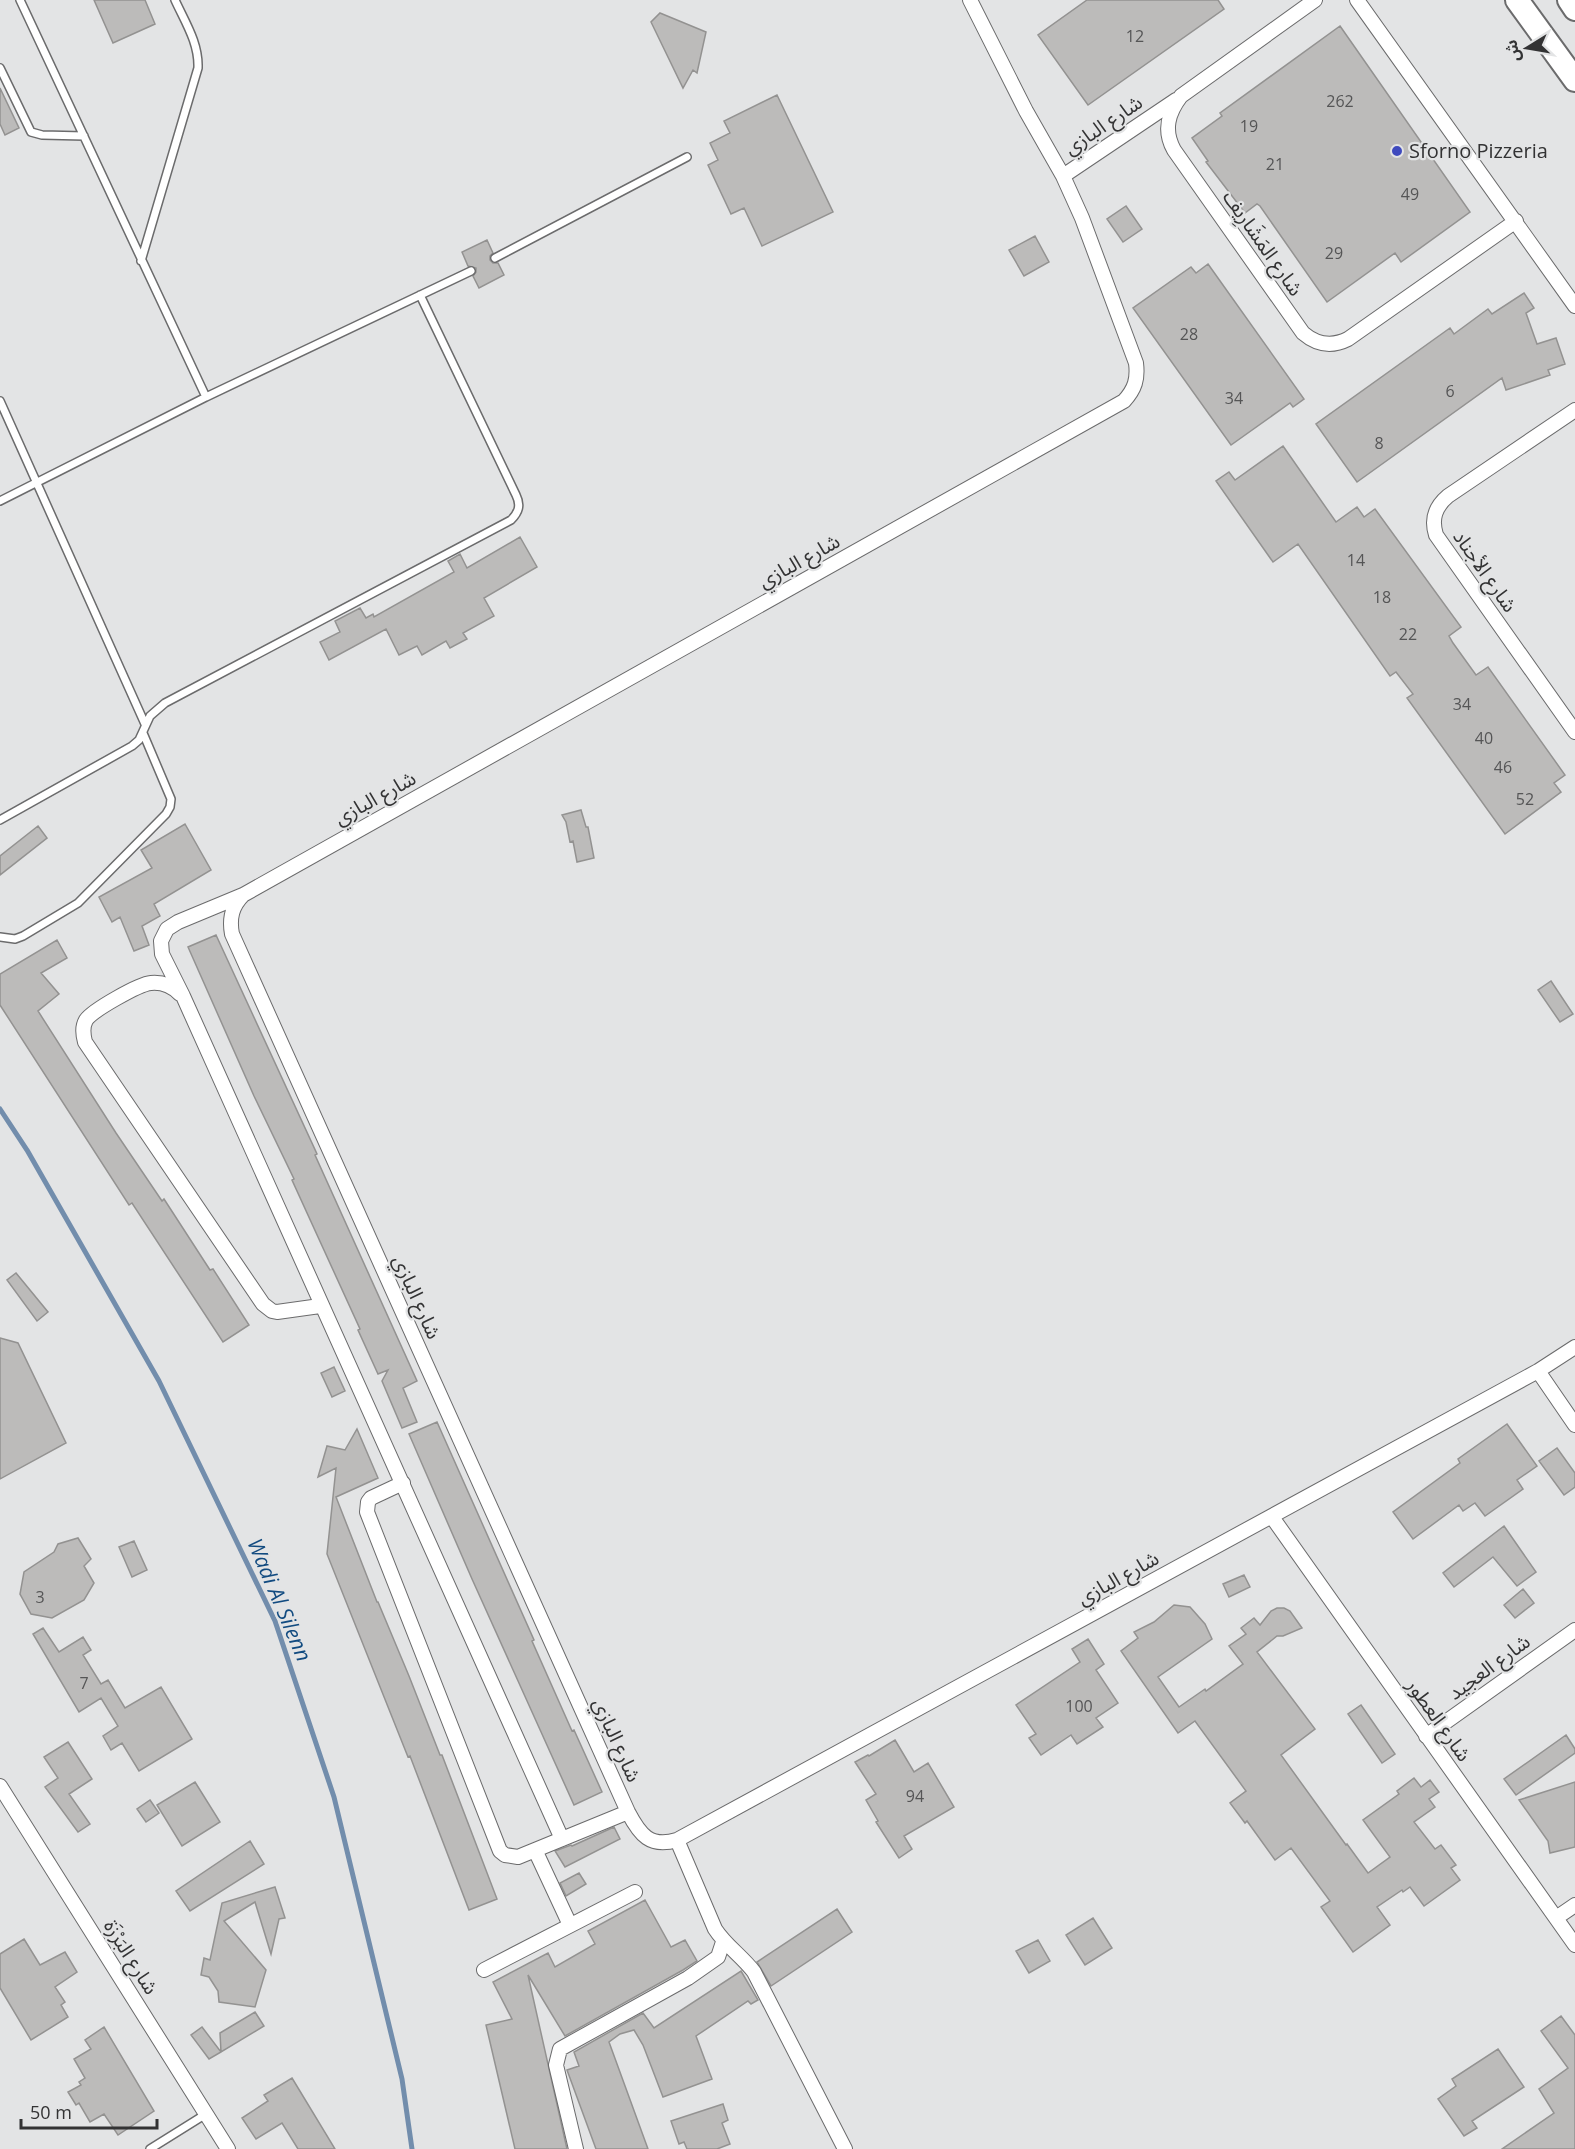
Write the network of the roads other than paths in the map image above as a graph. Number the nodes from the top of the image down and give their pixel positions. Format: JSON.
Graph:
{"nodes":[{"id":1,"x":20,"y":0,"type":"edge"},
{"id":2,"x":175,"y":0,"type":"edge"},
{"id":3,"x":970,"y":0,"type":"edge"},
{"id":4,"x":1315,"y":0,"type":"edge"},
{"id":5,"x":1357,"y":0,"type":"edge"},
{"id":6,"x":1517,"y":0,"type":"edge"},
{"id":7,"x":1569,"y":0,"type":"edge"},
{"id":8,"x":1575,"y":9,"type":"edge"},
{"id":9,"x":0,"y":68,"type":"edge"},
{"id":10,"x":1575,"y":80,"type":"edge"},
{"id":11,"x":1181,"y":96,"type":"junction"},
{"id":12,"x":84,"y":136,"type":"junction"},
{"id":13,"x":687,"y":158,"type":"dead end"},
{"id":14,"x":1063,"y":176,"type":"junction"},
{"id":15,"x":1516,"y":221,"type":"junction"},
{"id":16,"x":495,"y":258,"type":"dead end"},
{"id":17,"x":141,"y":261,"type":"junction"},
{"id":18,"x":471,"y":271,"type":"dead end"},
{"id":19,"x":420,"y":295,"type":"junction"},
{"id":20,"x":1575,"y":306,"type":"edge"},
{"id":21,"x":206,"y":398,"type":"junction"},
{"id":22,"x":0,"y":401,"type":"edge"},
{"id":23,"x":1575,"y":410,"type":"edge"},
{"id":24,"x":38,"y":483,"type":"junction"},
{"id":25,"x":0,"y":501,"type":"edge"},
{"id":26,"x":145,"y":724,"type":"junction"},
{"id":27,"x":1575,"y":732,"type":"edge"},
{"id":28,"x":143,"y":733,"type":"junction"},
{"id":29,"x":0,"y":820,"type":"edge"},
{"id":30,"x":243,"y":895,"type":"junction"},
{"id":31,"x":0,"y":937,"type":"edge"},
{"id":32,"x":183,"y":996,"type":"junction"},
{"id":33,"x":320,"y":1306,"type":"junction"},
{"id":34,"x":1575,"y":1347,"type":"edge"},
{"id":35,"x":1538,"y":1371,"type":"junction"},
{"id":36,"x":1575,"y":1425,"type":"edge"},
{"id":37,"x":403,"y":1483,"type":"junction"},
{"id":38,"x":1272,"y":1517,"type":"junction"},
{"id":39,"x":1575,"y":1630,"type":"edge"},
{"id":40,"x":1426,"y":1736,"type":"junction"},
{"id":41,"x":0,"y":1786,"type":"edge"},
{"id":42,"x":628,"y":1812,"type":"junction"},
{"id":43,"x":562,"y":1839,"type":"junction"},
{"id":44,"x":677,"y":1840,"type":"junction"},
{"id":45,"x":535,"y":1850,"type":"junction"},
{"id":46,"x":635,"y":1892,"type":"dead end"},
{"id":47,"x":1575,"y":1905,"type":"edge"},
{"id":48,"x":1556,"y":1918,"type":"junction"},
{"id":49,"x":570,"y":1925,"type":"junction"},
{"id":50,"x":723,"y":1942,"type":"junction"},
{"id":51,"x":1575,"y":1946,"type":"edge"},
{"id":52,"x":484,"y":1970,"type":"dead end"},
{"id":53,"x":206,"y":2114,"type":"junction"},
{"id":54,"x":150,"y":2149,"type":"edge"},
{"id":55,"x":228,"y":2149,"type":"edge"},
{"id":56,"x":576,"y":2149,"type":"edge"},
{"id":57,"x":845,"y":2149,"type":"edge"}],
"edges":[{"from":1,"to":12,"type":"lane"},
{"from":2,"to":17,"type":"lane"},
{"from":3,"to":14,"type":"street"},
{"from":4,"to":11,"type":"street","name":"شارع المَشَارِيف"},
{"from":5,"to":15,"type":"street"},
{"from":6,"to":10,"type":"highway"},
{"from":7,"to":8,"type":"highway"},
{"from":9,"to":12,"type":"lane"},
{"from":11,"to":14,"type":"street","name":"شارع البازي"},
{"from":11,"to":15,"type":"street","name":"شارع المَشَارِيف"},
{"from":12,"to":17,"type":"lane"},
{"from":13,"to":16,"type":"lane"},
{"from":14,"to":30,"type":"street","name":"شارع البازي"},
{"from":15,"to":20,"type":"street"},
{"from":17,"to":21,"type":"lane"},
{"from":18,"to":19,"type":"lane"},
{"from":19,"to":21,"type":"lane"},
{"from":19,"to":26,"type":"lane"},
{"from":21,"to":24,"type":"lane"},
{"from":22,"to":24,"type":"lane"},
{"from":23,"to":27,"type":"street","name":"شارع الأجناد"},
{"from":24,"to":25,"type":"lane"},
{"from":24,"to":26,"type":"lane"},
{"from":26,"to":28,"type":"lane"},
{"from":28,"to":29,"type":"lane"},
{"from":28,"to":31,"type":"lane"},
{"from":30,"to":32,"type":"street"},
{"from":30,"to":42,"type":"street","name":"شارع البازي"},
{"from":32,"to":33,"type":"street"},
{"from":32,"to":33,"type":"street"},
{"from":33,"to":37,"type":"street"},
{"from":34,"to":35,"type":"street","name":"شارع البازي"},
{"from":35,"to":36,"type":"street"},
{"from":35,"to":38,"type":"street","name":"شارع البازي"},
{"from":37,"to":43,"type":"street"},
{"from":37,"to":45,"type":"street"},
{"from":38,"to":40,"type":"street","name":"شارع العطور"},
{"from":38,"to":44,"type":"street","name":"شارع البازي"},
{"from":39,"to":40,"type":"street","name":"شارع العجيد"},
{"from":40,"to":48,"type":"street","name":"شارع العطور"},
{"from":41,"to":53,"type":"street","name":"شارع البَرْزَة"},
{"from":42,"to":43,"type":"street"},
{"from":42,"to":44,"type":"street","name":"شارع البازي"},
{"from":43,"to":45,"type":"street"},
{"from":44,"to":50,"type":"street"},
{"from":45,"to":49,"type":"street"},
{"from":46,"to":49,"type":"street"},
{"from":47,"to":48,"type":"street"},
{"from":48,"to":51,"type":"street","name":"شارع العطور"},
{"from":49,"to":52,"type":"street"},
{"from":50,"to":56,"type":"street"},
{"from":50,"to":57,"type":"street"},
{"from":53,"to":54,"type":"lane"},
{"from":53,"to":55,"type":"street","name":"شارع البَرْزَة"}]}
